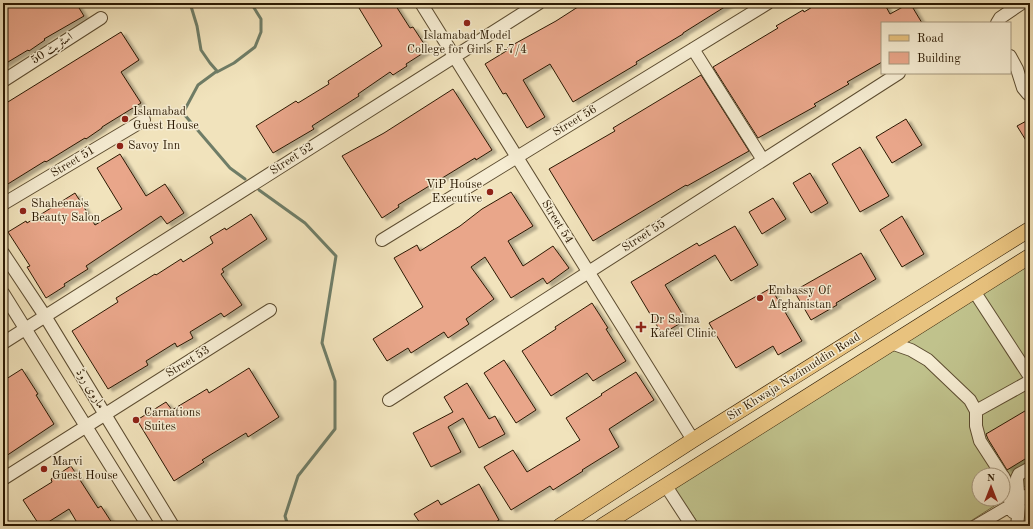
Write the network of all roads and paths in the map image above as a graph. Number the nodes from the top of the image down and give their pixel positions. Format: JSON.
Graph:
{"nodes":[{"id":1,"x":421,"y":3,"type":"edge"},
{"id":2,"x":539,"y":3,"type":"edge"},
{"id":3,"x":768,"y":3,"type":"edge"},
{"id":4,"x":1022,"y":3,"type":"edge"},
{"id":5,"x":101,"y":18,"type":"dead end"},
{"id":6,"x":998,"y":20,"type":"edge"},
{"id":7,"x":693,"y":49,"type":"junction"},
{"id":8,"x":454,"y":56,"type":"junction"},
{"id":9,"x":1011,"y":58,"type":"edge"},
{"id":10,"x":897,"y":74,"type":"edge"},
{"id":11,"x":3,"y":81,"type":"edge"},
{"id":12,"x":1028,"y":94,"type":"dead end"},
{"id":13,"x":144,"y":120,"type":"dead end"},
{"id":14,"x":517,"y":157,"type":"junction"},
{"id":15,"x":763,"y":160,"type":"junction"},
{"id":16,"x":3,"y":204,"type":"edge"},
{"id":17,"x":1030,"y":229,"type":"edge"},
{"id":18,"x":382,"y":240,"type":"dead end"},
{"id":19,"x":3,"y":253,"type":"edge"},
{"id":20,"x":1030,"y":256,"type":"edge"},
{"id":21,"x":588,"y":272,"type":"junction"},
{"id":22,"x":974,"y":291,"type":"junction"},
{"id":23,"x":3,"y":293,"type":"edge"},
{"id":24,"x":270,"y":310,"type":"dead end"},
{"id":25,"x":45,"y":316,"type":"junction"},
{"id":26,"x":26,"y":329,"type":"junction"},
{"id":27,"x":3,"y":343,"type":"edge"},
{"id":28,"x":891,"y":343,"type":"junction"},
{"id":29,"x":833,"y":353,"type":"junction"},
{"id":30,"x":846,"y":372,"type":"junction"},
{"id":31,"x":1030,"y":377,"type":"edge"},
{"id":32,"x":1030,"y":381,"type":"edge"},
{"id":33,"x":389,"y":400,"type":"dead end"},
{"id":34,"x":976,"y":411,"type":"junction"},
{"id":35,"x":105,"y":414,"type":"junction"},
{"id":36,"x":86,"y":427,"type":"junction"},
{"id":37,"x":694,"y":440,"type":"junction"},
{"id":38,"x":996,"y":467,"type":"edge"},
{"id":39,"x":1030,"y":468,"type":"edge"},
{"id":40,"x":3,"y":479,"type":"edge"},
{"id":41,"x":666,"y":486,"type":"junction"},
{"id":42,"x":1011,"y":494,"type":"edge"},
{"id":43,"x":1030,"y":494,"type":"edge"},
{"id":44,"x":1015,"y":503,"type":"junction"},
{"id":45,"x":148,"y":526,"type":"edge"},
{"id":46,"x":173,"y":526,"type":"edge"},
{"id":47,"x":560,"y":526,"type":"edge"},
{"id":48,"x":602,"y":526,"type":"edge"},
{"id":49,"x":692,"y":526,"type":"edge"},
{"id":50,"x":976,"y":526,"type":"edge"},
{"id":51,"x":1017,"y":526,"type":"edge"}],
"edges":[{"from":1,"to":8,"type":"street","name":"Street 54"},
{"from":2,"to":8,"type":"street","name":"Street 52"},
{"from":3,"to":7,"type":"street","name":"Street 56"},
{"from":4,"to":6,"type":"street"},
{"from":5,"to":11,"type":"street","name":"اسٹریٹ 50"},
{"from":7,"to":14,"type":"street","name":"Street 56"},
{"from":7,"to":15,"type":"street"},
{"from":8,"to":14,"type":"street","name":"Street 54"},
{"from":8,"to":25,"type":"street","name":"Street 52"},
{"from":9,"to":12,"type":"street"},
{"from":10,"to":15,"type":"street","name":"Street 55"},
{"from":13,"to":16,"type":"street","name":"Street 51"},
{"from":14,"to":18,"type":"street","name":"Street 56"},
{"from":14,"to":21,"type":"street","name":"Street 54"},
{"from":15,"to":21,"type":"street","name":"Street 55"},
{"from":17,"to":29,"type":"main road","name":"Sir Khwaja Nazimuddin Road"},
{"from":19,"to":25,"type":"street","name":"ماروی روڈ"},
{"from":20,"to":22,"type":"main road","name":"Sir Khwaja Nazimuddin Road"},
{"from":21,"to":33,"type":"street","name":"Street 55"},
{"from":21,"to":37,"type":"street","name":"Street 54"},
{"from":22,"to":28,"type":"main road","name":"Sir Khwaja Nazimuddin Road"},
{"from":22,"to":31,"type":"street"},
{"from":23,"to":26,"type":"street","name":"ماروی روڈ"},
{"from":24,"to":35,"type":"street","name":"Street 53"},
{"from":25,"to":26,"type":"street","name":"Street 52"},
{"from":25,"to":35,"type":"street","name":"ماروی روڈ"},
{"from":26,"to":27,"type":"street","name":"Street 52"},
{"from":26,"to":36,"type":"street","name":"ماروی روڈ"},
{"from":28,"to":30,"type":"main road","name":"Sir Khwaja Nazimuddin Road"},
{"from":28,"to":34,"type":"street"},
{"from":29,"to":30,"type":"main road"},
{"from":29,"to":37,"type":"main road","name":"Sir Khwaja Nazimuddin Road"},
{"from":30,"to":41,"type":"main road","name":"Sir Khwaja Nazimuddin Road"},
{"from":32,"to":34,"type":"street"},
{"from":34,"to":38,"type":"street"},
{"from":35,"to":36,"type":"street","name":"Street 53"},
{"from":35,"to":46,"type":"street","name":"ماروی روڈ"},
{"from":36,"to":40,"type":"street","name":"Street 53"},
{"from":36,"to":45,"type":"street","name":"ماروی روڈ"},
{"from":37,"to":47,"type":"main road","name":"Sir Khwaja Nazimuddin Road"},
{"from":39,"to":44,"type":"street"},
{"from":41,"to":48,"type":"main road","name":"Sir Khwaja Nazimuddin Road"},
{"from":41,"to":49,"type":"street"},
{"from":42,"to":44,"type":"street"},
{"from":43,"to":44,"type":"street"},
{"from":44,"to":50,"type":"street"},
{"from":44,"to":51,"type":"street"}]}
